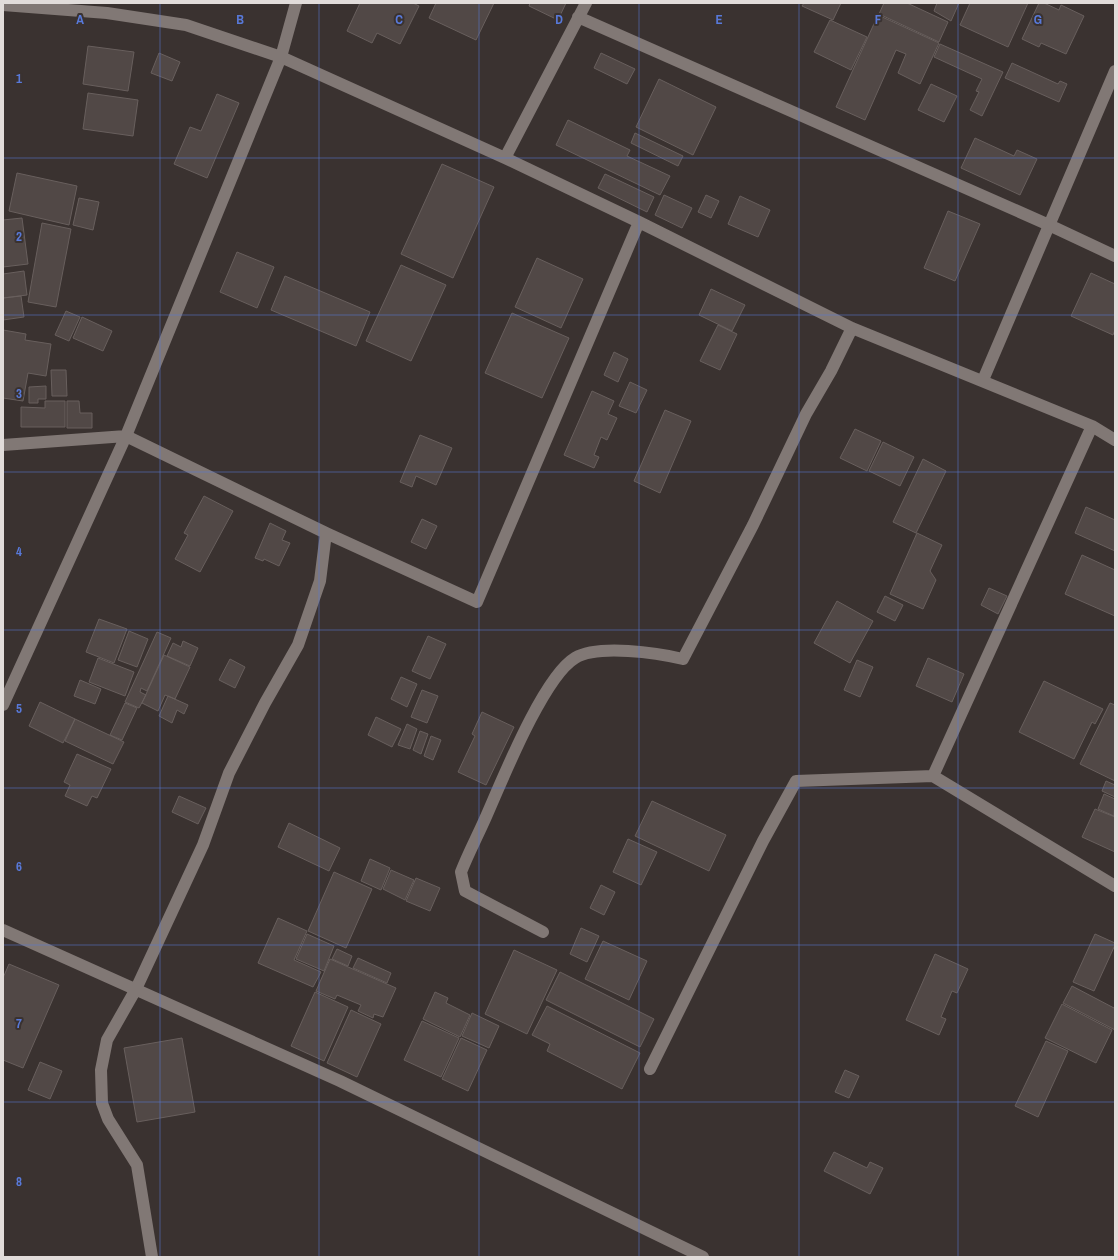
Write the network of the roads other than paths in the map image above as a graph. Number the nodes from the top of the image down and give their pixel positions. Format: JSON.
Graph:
{"nodes":[{"id":1,"x":296,"y":3,"type":"edge"},
{"id":2,"x":586,"y":3,"type":"edge"},
{"id":3,"x":3,"y":5,"type":"edge"},
{"id":4,"x":578,"y":17,"type":"junction"},
{"id":5,"x":281,"y":57,"type":"junction"},
{"id":6,"x":1115,"y":71,"type":"edge"},
{"id":7,"x":505,"y":158,"type":"junction"},
{"id":8,"x":639,"y":222,"type":"junction"},
{"id":9,"x":1049,"y":225,"type":"junction"},
{"id":10,"x":1115,"y":256,"type":"edge"},
{"id":11,"x":852,"y":328,"type":"junction"},
{"id":12,"x":983,"y":380,"type":"junction"},
{"id":13,"x":1092,"y":426,"type":"junction"},
{"id":14,"x":126,"y":436,"type":"junction"},
{"id":15,"x":1115,"y":440,"type":"edge"},
{"id":16,"x":3,"y":445,"type":"edge"},
{"id":17,"x":326,"y":533,"type":"junction"},
{"id":18,"x":3,"y":705,"type":"edge"},
{"id":19,"x":933,"y":776,"type":"junction"},
{"id":20,"x":1115,"y":886,"type":"edge"},
{"id":21,"x":3,"y":930,"type":"edge"},
{"id":22,"x":544,"y":932,"type":"dead end"},
{"id":23,"x":136,"y":989,"type":"junction"},
{"id":24,"x":650,"y":1069,"type":"dead end"},
{"id":25,"x":152,"y":1257,"type":"edge"},
{"id":26,"x":703,"y":1257,"type":"edge"}],
"edges":[{"from":1,"to":5,"type":"street"},
{"from":2,"to":4,"type":"street"},
{"from":3,"to":5,"type":"street"},
{"from":4,"to":7,"type":"street"},
{"from":4,"to":9,"type":"street"},
{"from":5,"to":7,"type":"street"},
{"from":5,"to":14,"type":"street"},
{"from":6,"to":9,"type":"street"},
{"from":7,"to":8,"type":"street"},
{"from":8,"to":11,"type":"street"},
{"from":8,"to":17,"type":"street"},
{"from":9,"to":10,"type":"street"},
{"from":9,"to":12,"type":"street"},
{"from":11,"to":12,"type":"street"},
{"from":11,"to":22,"type":"street"},
{"from":12,"to":13,"type":"street"},
{"from":13,"to":15,"type":"street"},
{"from":13,"to":19,"type":"street"},
{"from":14,"to":16,"type":"street"},
{"from":14,"to":17,"type":"street"},
{"from":14,"to":18,"type":"street"},
{"from":17,"to":23,"type":"street"},
{"from":19,"to":20,"type":"street"},
{"from":19,"to":24,"type":"street"},
{"from":21,"to":23,"type":"street"},
{"from":23,"to":25,"type":"street"},
{"from":23,"to":26,"type":"street"}]}
